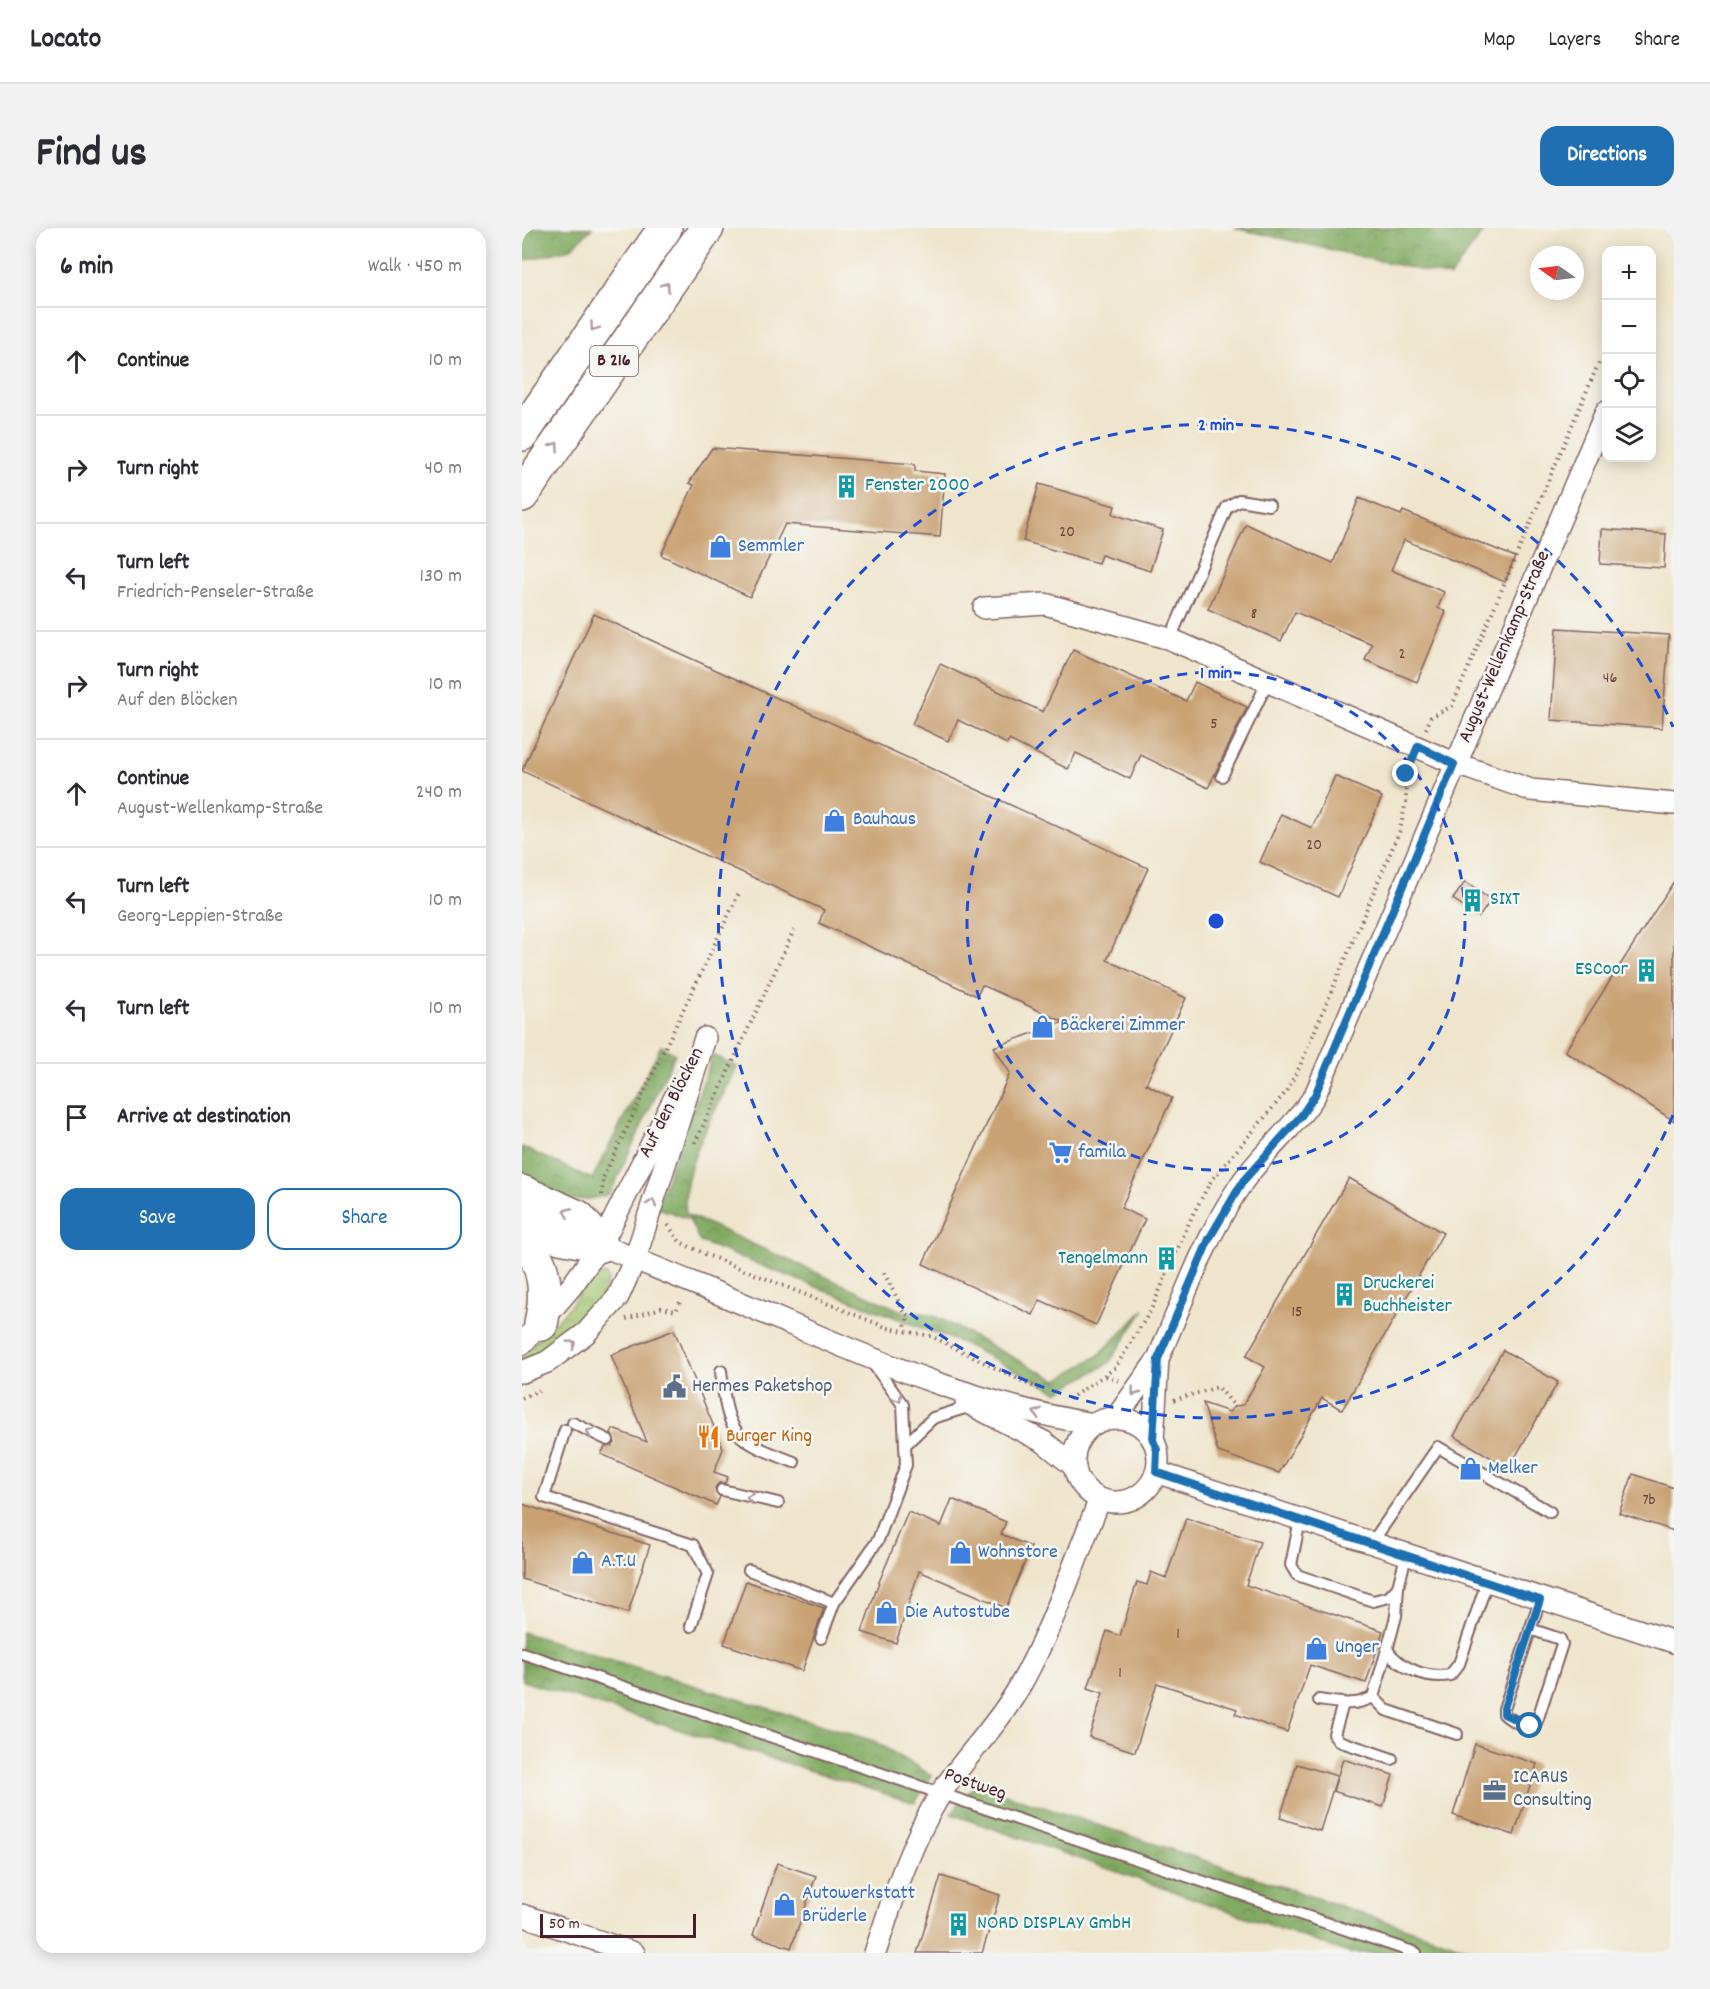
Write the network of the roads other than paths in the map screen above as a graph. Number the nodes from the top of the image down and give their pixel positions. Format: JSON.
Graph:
{"nodes":[{"id":1,"x":665,"y":228,"type":"edge"},
{"id":2,"x":707,"y":228,"type":"edge"},
{"id":3,"x":1602,"y":421,"type":"edge"},
{"id":4,"x":522,"y":434,"type":"edge"},
{"id":5,"x":522,"y":495,"type":"edge"},
{"id":6,"x":1269,"y":505,"type":"dead end"},
{"id":7,"x":984,"y":608,"type":"dead end"},
{"id":8,"x":1170,"y":639,"type":"junction"},
{"id":9,"x":1268,"y":681,"type":"junction"},
{"id":10,"x":1454,"y":764,"type":"junction"},
{"id":11,"x":1222,"y":776,"type":"dead end"},
{"id":12,"x":1674,"y":804,"type":"edge"},
{"id":13,"x":522,"y":1192,"type":"edge"},
{"id":14,"x":522,"y":1222,"type":"edge"},
{"id":15,"x":522,"y":1238,"type":"edge"},
{"id":16,"x":601,"y":1245,"type":"junction"},
{"id":17,"x":635,"y":1259,"type":"junction"},
{"id":18,"x":531,"y":1334,"type":"edge"},
{"id":19,"x":1158,"y":1359,"type":"junction"},
{"id":20,"x":870,"y":1360,"type":"junction"},
{"id":21,"x":721,"y":1371,"type":"dead end"},
{"id":22,"x":522,"y":1372,"type":"edge"},
{"id":23,"x":919,"y":1378,"type":"junction"},
{"id":24,"x":973,"y":1405,"type":"junction"},
{"id":25,"x":1116,"y":1418,"type":"junction"},
{"id":26,"x":1094,"y":1424,"type":"junction"},
{"id":27,"x":608,"y":1440,"type":"dead end"},
{"id":28,"x":1153,"y":1440,"type":"junction"},
{"id":29,"x":906,"y":1443,"type":"junction"},
{"id":30,"x":794,"y":1462,"type":"dead end"},
{"id":31,"x":1075,"y":1467,"type":"junction"},
{"id":32,"x":1156,"y":1472,"type":"junction"},
{"id":33,"x":722,"y":1490,"type":"dead end"},
{"id":34,"x":1100,"y":1498,"type":"junction"},
{"id":35,"x":778,"y":1503,"type":"dead end"},
{"id":36,"x":1550,"y":1512,"type":"dead end"},
{"id":37,"x":1300,"y":1520,"type":"junction"},
{"id":38,"x":1371,"y":1544,"type":"junction"},
{"id":39,"x":1406,"y":1556,"type":"junction"},
{"id":40,"x":749,"y":1570,"type":"dead end"},
{"id":41,"x":1487,"y":1582,"type":"junction"},
{"id":42,"x":1398,"y":1587,"type":"junction"},
{"id":43,"x":1540,"y":1600,"type":"junction"},
{"id":44,"x":834,"y":1603,"type":"junction"},
{"id":45,"x":691,"y":1626,"type":"dead end"},
{"id":46,"x":1530,"y":1629,"type":"junction"},
{"id":47,"x":821,"y":1638,"type":"dead end"},
{"id":48,"x":1674,"y":1642,"type":"edge"},
{"id":49,"x":1387,"y":1650,"type":"junction"},
{"id":50,"x":522,"y":1653,"type":"edge"},
{"id":51,"x":1373,"y":1697,"type":"junction"},
{"id":52,"x":1319,"y":1700,"type":"dead end"},
{"id":53,"x":1343,"y":1704,"type":"junction"},
{"id":54,"x":1456,"y":1734,"type":"dead end"},
{"id":55,"x":1392,"y":1759,"type":"dead end"},
{"id":56,"x":942,"y":1792,"type":"junction"},
{"id":57,"x":522,"y":1915,"type":"edge"},
{"id":58,"x":634,"y":1953,"type":"edge"},
{"id":59,"x":875,"y":1953,"type":"edge"},
{"id":60,"x":1416,"y":1953,"type":"edge"}],
"edges":[{"from":1,"to":4,"type":"highway","number":"B 216","one_way":true},
{"from":5,"to":2,"type":"highway","number":"B 216","one_way":true},
{"from":3,"to":10,"type":"street","name":"August-Wellenkamp-Straße"},
{"from":6,"to":8,"type":"lane"},
{"from":7,"to":8,"type":"street"},
{"from":8,"to":9,"type":"street"},
{"from":9,"to":10,"type":"street"},
{"from":9,"to":11,"type":"lane"},
{"from":10,"to":12,"type":"street"},
{"from":10,"to":19,"type":"street","name":"August-Wellenkamp-Straße"},
{"from":16,"to":13,"type":"highway","one_way":true},
{"from":14,"to":16,"type":"highway"},
{"from":15,"to":18,"type":"highway"},
{"from":16,"to":17,"type":"street"},
{"from":17,"to":16,"type":"street","name":"Auf den Blöcken","one_way":true},
{"from":16,"to":18,"type":"street"},
{"from":17,"to":20,"type":"street"},
{"from":22,"to":17,"type":"street","one_way":true},
{"from":19,"to":25,"type":"street","name":"August-Wellenkamp-Straße","one_way":true},
{"from":19,"to":28,"type":"street","name":"August-Wellenkamp-Straße"},
{"from":20,"to":23,"type":"street"},
{"from":20,"to":29,"type":"lane","one_way":true},
{"from":21,"to":30,"type":"lane"},
{"from":23,"to":24,"type":"street"},
{"from":26,"to":23,"type":"street","one_way":true},
{"from":24,"to":29,"type":"lane"},
{"from":24,"to":31,"type":"street"},
{"from":25,"to":26,"type":"street"},
{"from":25,"to":28,"type":"street"},
{"from":26,"to":31,"type":"street"},
{"from":27,"to":45,"type":"lane","one_way":true},
{"from":28,"to":32,"type":"street"},
{"from":29,"to":44,"type":"lane"},
{"from":31,"to":34,"type":"street"},
{"from":32,"to":34,"type":"street"},
{"from":32,"to":37,"type":"street"},
{"from":35,"to":33,"type":"lane","one_way":true},
{"from":34,"to":56,"type":"street"},
{"from":36,"to":38,"type":"lane"},
{"from":37,"to":38,"type":"street"},
{"from":37,"to":42,"type":"lane"},
{"from":38,"to":39,"type":"street"},
{"from":39,"to":41,"type":"street"},
{"from":39,"to":42,"type":"lane"},
{"from":40,"to":44,"type":"lane"},
{"from":41,"to":43,"type":"street"},
{"from":41,"to":49,"type":"lane"},
{"from":42,"to":49,"type":"lane"},
{"from":43,"to":46,"type":"lane"},
{"from":43,"to":48,"type":"street"},
{"from":44,"to":47,"type":"lane"},
{"from":46,"to":46,"type":"lane"},
{"from":49,"to":51,"type":"lane"},
{"from":50,"to":56,"type":"lane","name":"Postweg"},
{"from":51,"to":53,"type":"lane"},
{"from":51,"to":54,"type":"lane"},
{"from":52,"to":53,"type":"lane"},
{"from":53,"to":55,"type":"lane"},
{"from":56,"to":59,"type":"street"},
{"from":56,"to":60,"type":"lane","name":"Postweg"},
{"from":57,"to":58,"type":"street"}]}
